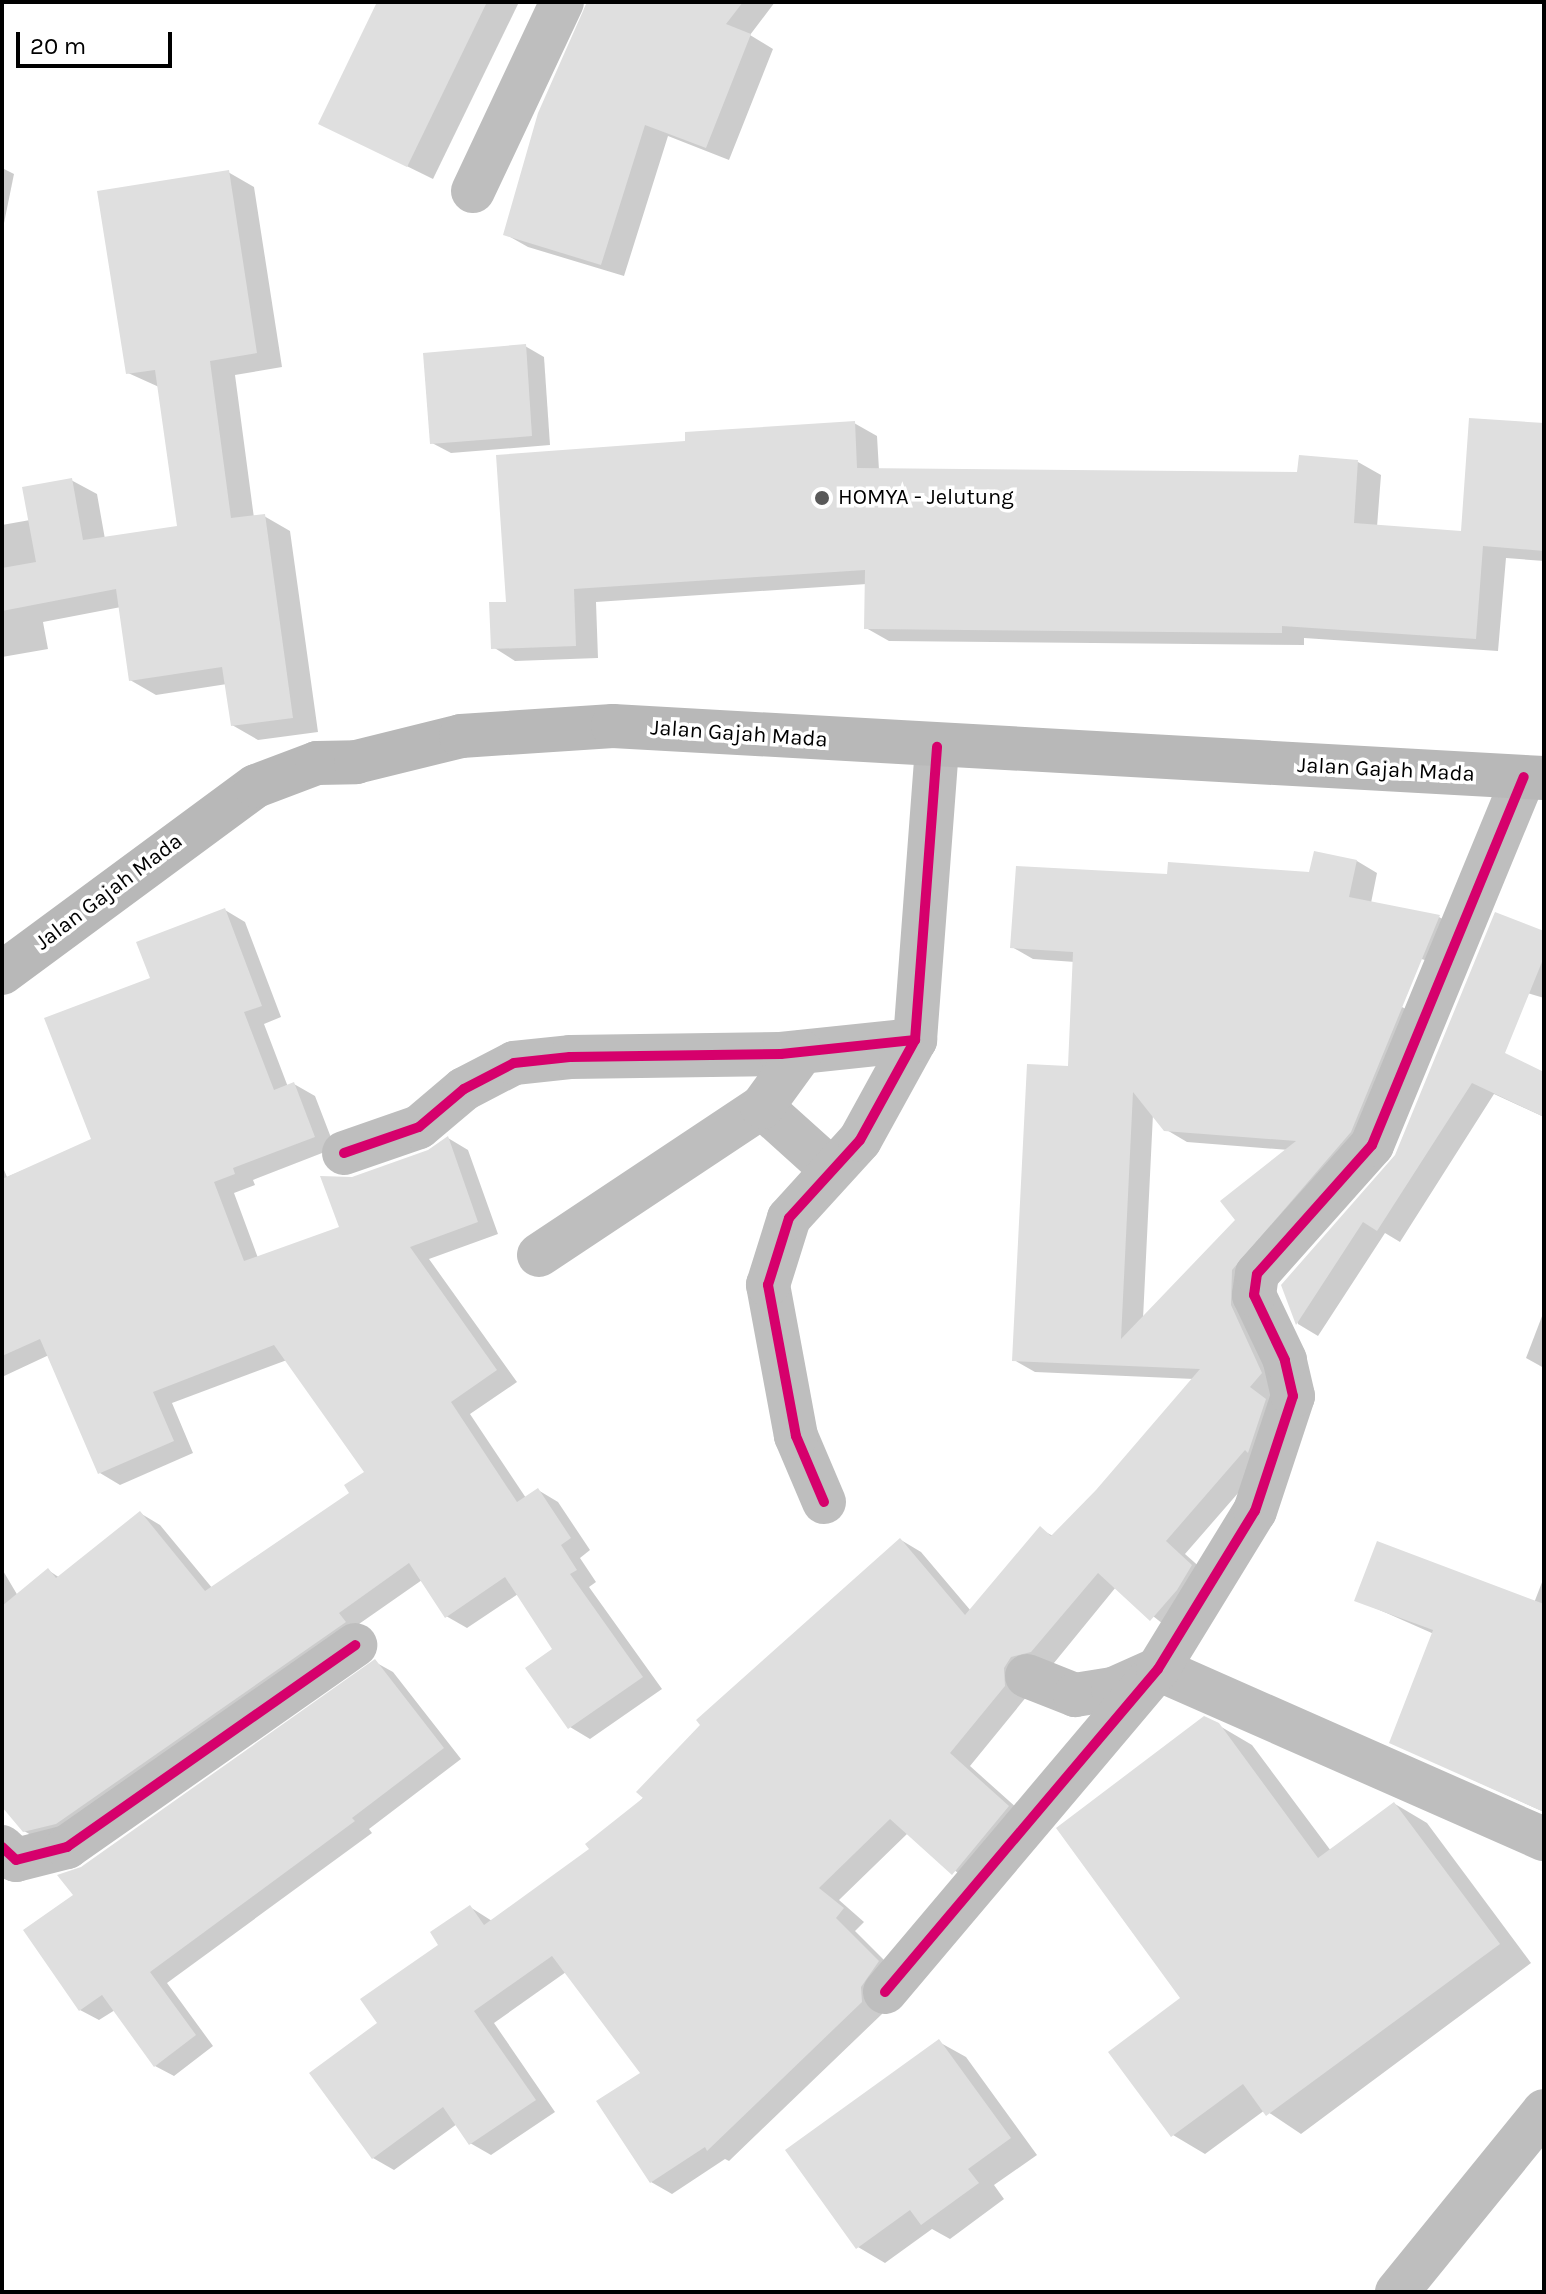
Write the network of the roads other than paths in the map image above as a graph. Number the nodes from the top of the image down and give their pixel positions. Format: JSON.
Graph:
{"nodes":[{"id":1,"x":562,"y":2,"type":"edge"},
{"id":2,"x":473,"y":191,"type":"dead end"},
{"id":3,"x":937,"y":747,"type":"junction"},
{"id":4,"x":1534,"y":777,"type":"edge"},
{"id":5,"x":2,"y":973,"type":"edge"},
{"id":6,"x":915,"y":1040,"type":"junction"},
{"id":7,"x":802,"y":1052,"type":"junction"},
{"id":8,"x":762,"y":1107,"type":"junction"},
{"id":9,"x":344,"y":1153,"type":"dead end"},
{"id":10,"x":832,"y":1170,"type":"junction"},
{"id":11,"x":539,"y":1255,"type":"dead end"},
{"id":12,"x":824,"y":1502,"type":"dead end"},
{"id":13,"x":355,"y":1645,"type":"dead end"},
{"id":14,"x":1158,"y":1669,"type":"junction"},
{"id":15,"x":1027,"y":1676,"type":"dead end"},
{"id":16,"x":1544,"y":1839,"type":"edge"},
{"id":17,"x":2,"y":1847,"type":"edge"},
{"id":18,"x":885,"y":1992,"type":"dead end"},
{"id":19,"x":1544,"y":2111,"type":"edge"},
{"id":20,"x":1397,"y":2292,"type":"edge"}],
"edges":[{"from":1,"to":2,"type":"street"},
{"from":3,"to":4,"type":"main road","name":"Jalan Gajah Mada"},
{"from":3,"to":5,"type":"main road","name":"Jalan Gajah Mada"},
{"from":3,"to":6,"type":"street"},
{"from":4,"to":14,"type":"street"},
{"from":6,"to":7,"type":"street"},
{"from":6,"to":10,"type":"street"},
{"from":7,"to":8,"type":"street"},
{"from":7,"to":9,"type":"street"},
{"from":8,"to":10,"type":"street"},
{"from":8,"to":11,"type":"street"},
{"from":10,"to":12,"type":"street"},
{"from":13,"to":17,"type":"street"},
{"from":14,"to":15,"type":"street"},
{"from":14,"to":16,"type":"street"},
{"from":14,"to":18,"type":"street"},
{"from":19,"to":20,"type":"street"}]}
